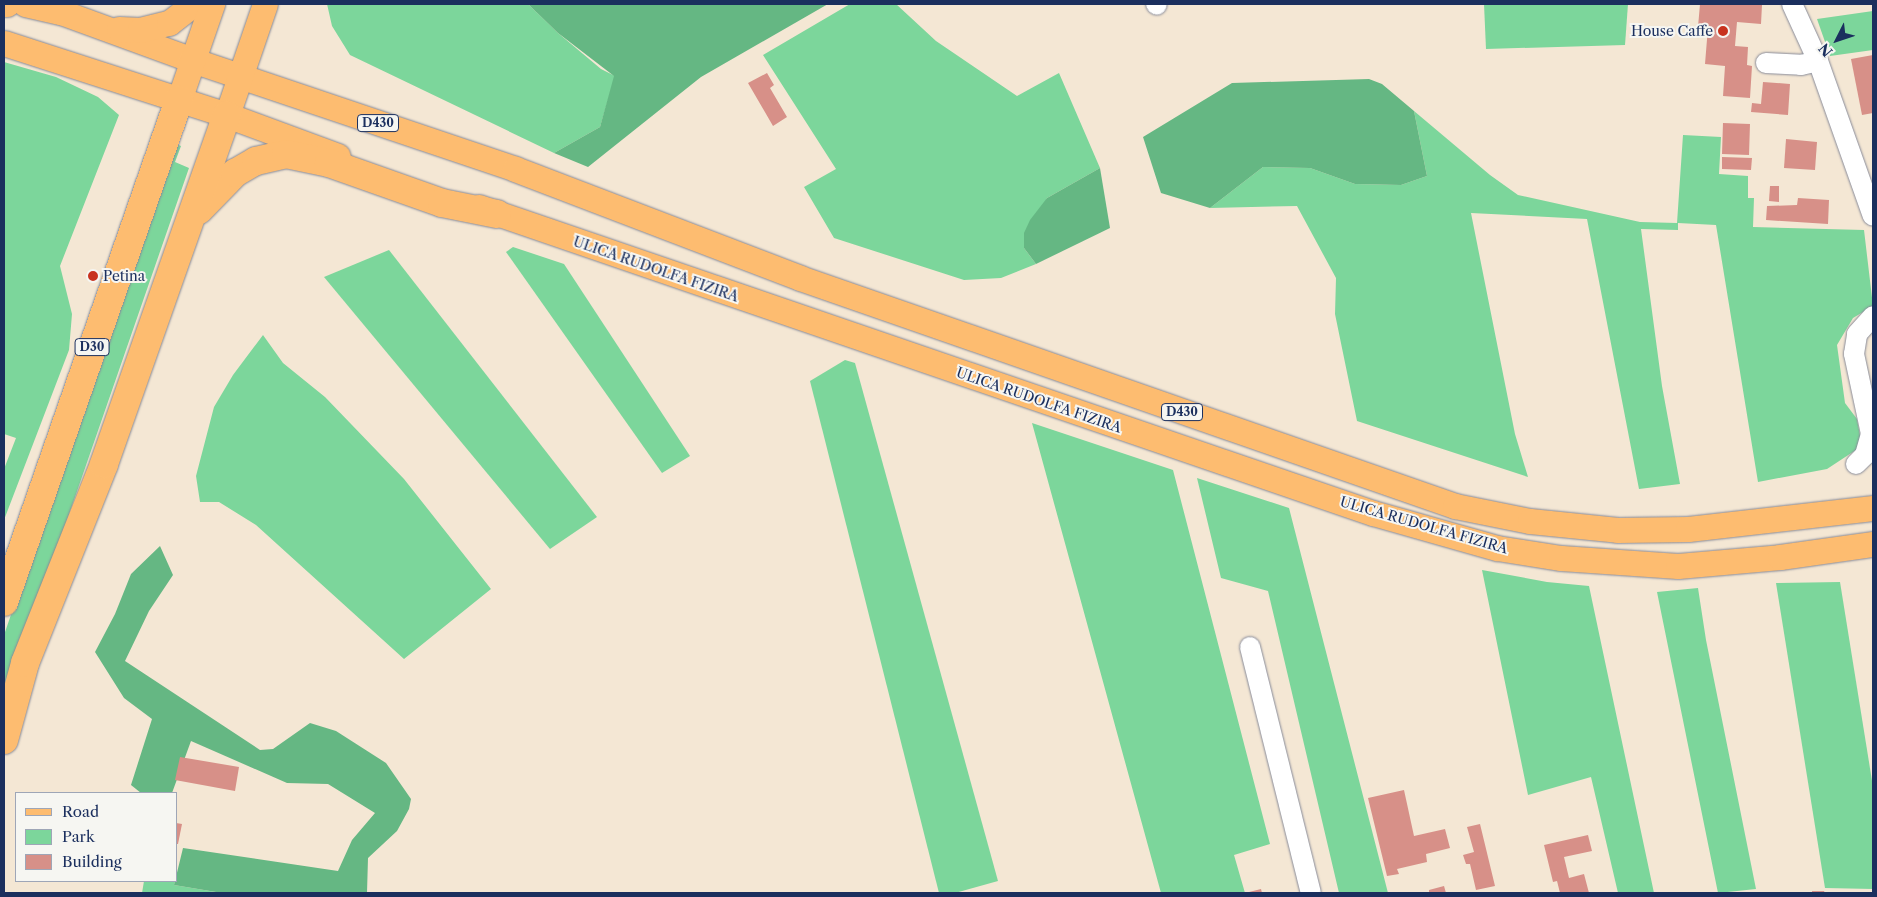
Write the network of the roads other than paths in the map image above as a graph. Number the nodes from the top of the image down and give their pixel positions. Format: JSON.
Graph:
{"nodes":[{"id":1,"x":25,"y":4,"type":"edge"},
{"id":2,"x":193,"y":4,"type":"edge"},
{"id":3,"x":212,"y":4,"type":"edge"},
{"id":4,"x":265,"y":4,"type":"edge"},
{"id":5,"x":1792,"y":4,"type":"edge"},
{"id":6,"x":103,"y":29,"type":"junction"},
{"id":7,"x":4,"y":43,"type":"edge"},
{"id":8,"x":192,"y":60,"type":"junction"},
{"id":9,"x":1818,"y":61,"type":"junction"},
{"id":10,"x":1766,"y":63,"type":"dead end"},
{"id":11,"x":240,"y":77,"type":"junction"},
{"id":12,"x":179,"y":100,"type":"junction"},
{"id":13,"x":227,"y":116,"type":"junction"},
{"id":14,"x":497,"y":214,"type":"junction"},
{"id":15,"x":1873,"y":216,"type":"edge"},
{"id":16,"x":188,"y":222,"type":"junction"},
{"id":17,"x":1873,"y":316,"type":"edge"},
{"id":18,"x":1856,"y":464,"type":"dead end"},
{"id":19,"x":1873,"y":508,"type":"edge"},
{"id":20,"x":1873,"y":544,"type":"edge"},
{"id":21,"x":1845,"y":548,"type":"junction"},
{"id":22,"x":1873,"y":561,"type":"edge"},
{"id":23,"x":4,"y":602,"type":"edge"},
{"id":24,"x":1250,"y":647,"type":"dead end"},
{"id":25,"x":4,"y":740,"type":"edge"},
{"id":26,"x":1311,"y":893,"type":"edge"}],
"edges":[{"from":1,"to":6,"type":"main road","name":"ULICA RUDOLFA FIZIRA"},
{"from":2,"to":6,"type":"main road"},
{"from":3,"to":8,"type":"main road","number":"D30"},
{"from":4,"to":11,"type":"main road"},
{"from":5,"to":9,"type":"street"},
{"from":6,"to":8,"type":"main road","name":"ULICA RUDOLFA FIZIRA"},
{"from":7,"to":12,"type":"main road","name":"ULICA RUDOLFA FIZIRA"},
{"from":8,"to":11,"type":"main road","name":"ULICA RUDOLFA FIZIRA"},
{"from":8,"to":12,"type":"main road","number":"D30"},
{"from":9,"to":10,"type":"street"},
{"from":9,"to":15,"type":"street"},
{"from":11,"to":13,"type":"main road"},
{"from":11,"to":19,"type":"main road","name":"ULICA RUDOLFA FIZIRA","number":"D430"},
{"from":12,"to":13,"type":"main road","name":"ULICA RUDOLFA FIZIRA"},
{"from":12,"to":23,"type":"highway","number":"D30"},
{"from":13,"to":14,"type":"main road","name":"ULICA RUDOLFA FIZIRA","number":"D430"},
{"from":13,"to":16,"type":"highway"},
{"from":14,"to":16,"type":"highway"},
{"from":14,"to":21,"type":"main road","name":"ULICA RUDOLFA FIZIRA","number":"D430"},
{"from":16,"to":25,"type":"highway"},
{"from":17,"to":18,"type":"street"},
{"from":20,"to":21,"type":"main road","name":"ULICA RUDOLFA FIZIRA","number":"D430"},
{"from":21,"to":22,"type":"main road"},
{"from":24,"to":26,"type":"street"}]}
